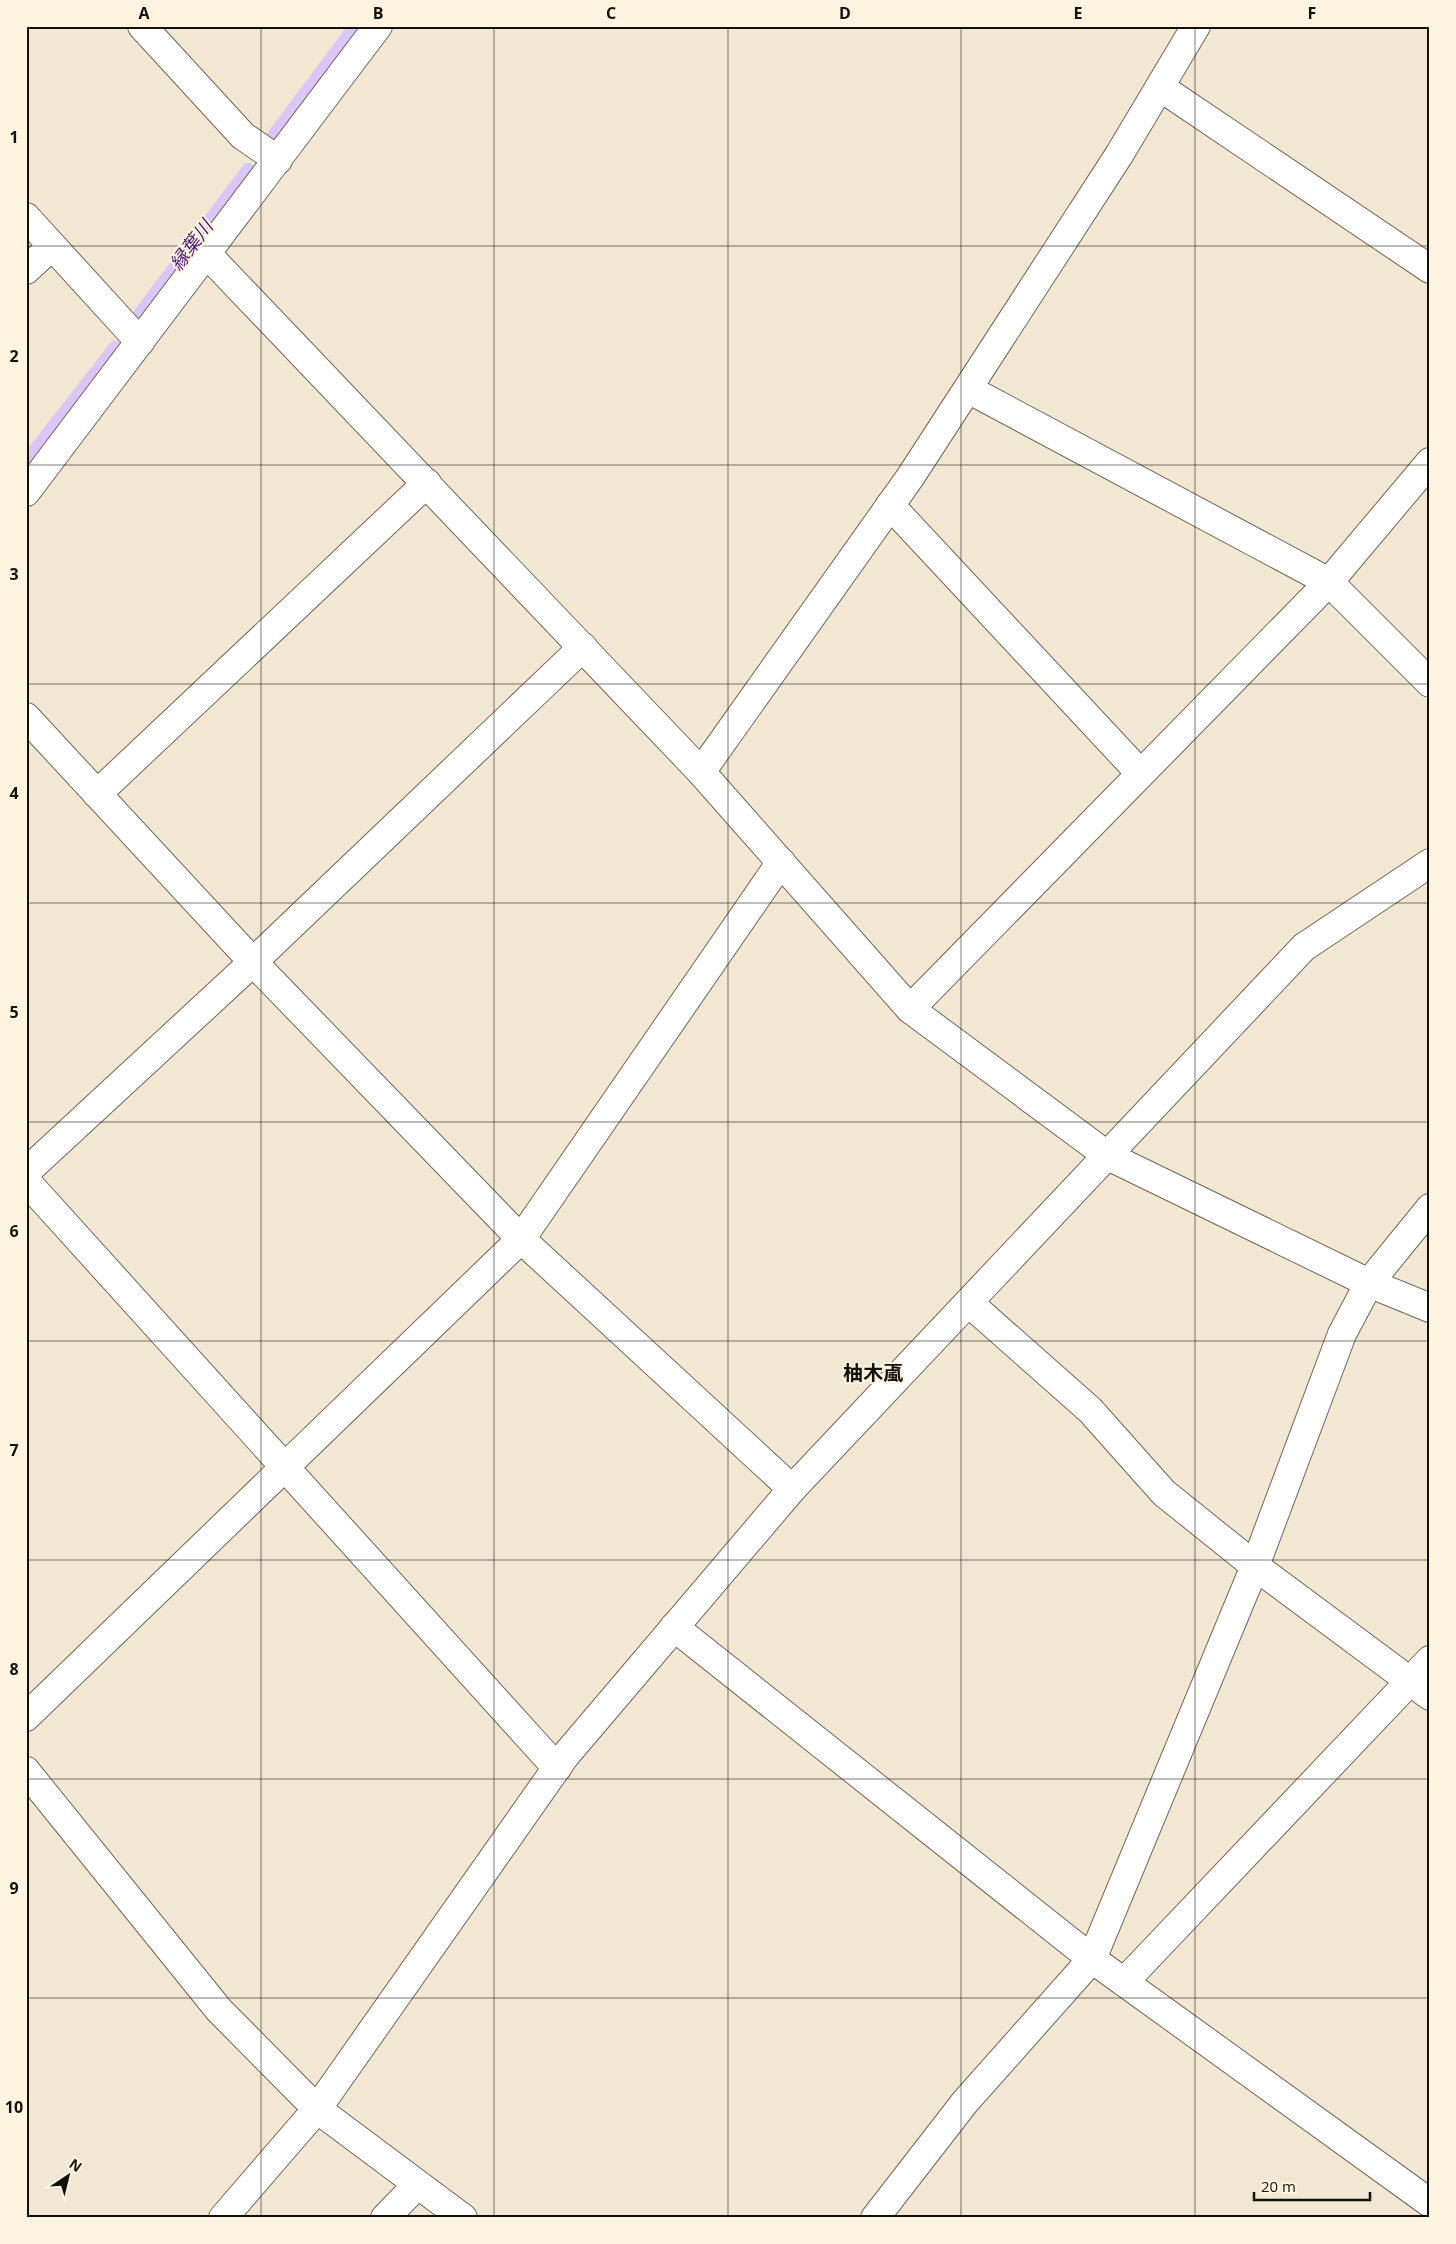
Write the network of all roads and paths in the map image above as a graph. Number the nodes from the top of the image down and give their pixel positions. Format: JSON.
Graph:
{"nodes":[{"id":1,"x":142,"y":26,"type":"edge"},
{"id":2,"x":378,"y":26,"type":"edge"},
{"id":3,"x":1196,"y":26,"type":"edge"},
{"id":4,"x":1160,"y":88,"type":"junction"},
{"id":5,"x":278,"y":160,"type":"junction"},
{"id":6,"x":26,"y":217,"type":"edge"},
{"id":7,"x":52,"y":246,"type":"junction"},
{"id":8,"x":206,"y":253,"type":"junction"},
{"id":9,"x":1430,"y":269,"type":"edge"},
{"id":10,"x":26,"y":270,"type":"edge"},
{"id":11,"x":140,"y":342,"type":"junction"},
{"id":12,"x":968,"y":389,"type":"junction"},
{"id":13,"x":1430,"y":462,"type":"edge"},
{"id":14,"x":427,"y":483,"type":"junction"},
{"id":15,"x":26,"y":492,"type":"edge"},
{"id":16,"x":890,"y":505,"type":"junction"},
{"id":17,"x":1329,"y":582,"type":"junction"},
{"id":18,"x":584,"y":647,"type":"junction"},
{"id":19,"x":1430,"y":683,"type":"edge"},
{"id":20,"x":26,"y":717,"type":"edge"},
{"id":21,"x":701,"y":772,"type":"junction"},
{"id":22,"x":1140,"y":773,"type":"junction"},
{"id":23,"x":97,"y":794,"type":"junction"},
{"id":24,"x":781,"y":862,"type":"junction"},
{"id":25,"x":1430,"y":863,"type":"edge"},
{"id":26,"x":253,"y":962,"type":"junction"},
{"id":27,"x":910,"y":1009,"type":"junction"},
{"id":28,"x":1108,"y":1156,"type":"junction"},
{"id":29,"x":26,"y":1172,"type":"edge"},
{"id":30,"x":26,"y":1181,"type":"edge"},
{"id":31,"x":1430,"y":1208,"type":"edge"},
{"id":32,"x":521,"y":1239,"type":"junction"},
{"id":33,"x":1370,"y":1283,"type":"junction"},
{"id":34,"x":969,"y":1303,"type":"junction"},
{"id":35,"x":1430,"y":1308,"type":"edge"},
{"id":36,"x":284,"y":1465,"type":"junction"},
{"id":37,"x":792,"y":1489,"type":"junction"},
{"id":38,"x":1255,"y":1566,"type":"junction"},
{"id":39,"x":674,"y":1627,"type":"junction"},
{"id":40,"x":1430,"y":1660,"type":"edge"},
{"id":41,"x":1420,"y":1689,"type":"edge"},
{"id":42,"x":26,"y":1717,"type":"edge"},
{"id":43,"x":557,"y":1768,"type":"junction"},
{"id":44,"x":26,"y":1771,"type":"edge"},
{"id":45,"x":1092,"y":1959,"type":"junction"},
{"id":46,"x":1124,"y":1982,"type":"junction"},
{"id":47,"x":317,"y":2109,"type":"junction"},
{"id":48,"x":417,"y":2185,"type":"junction"},
{"id":49,"x":1430,"y":2202,"type":"edge"},
{"id":50,"x":223,"y":2218,"type":"edge"},
{"id":51,"x":385,"y":2218,"type":"edge"},
{"id":52,"x":463,"y":2218,"type":"edge"},
{"id":53,"x":875,"y":2218,"type":"edge"}],
"edges":[{"from":1,"to":5,"type":"street"},
{"from":2,"to":5,"type":"street"},
{"from":3,"to":4,"type":"street"},
{"from":4,"to":9,"type":"street"},
{"from":4,"to":12,"type":"street"},
{"from":5,"to":8,"type":"street"},
{"from":6,"to":7,"type":"street"},
{"from":7,"to":10,"type":"street"},
{"from":7,"to":11,"type":"street"},
{"from":8,"to":11,"type":"street"},
{"from":8,"to":14,"type":"street"},
{"from":11,"to":15,"type":"street"},
{"from":12,"to":16,"type":"street"},
{"from":12,"to":17,"type":"street"},
{"from":13,"to":17,"type":"street"},
{"from":14,"to":18,"type":"street"},
{"from":14,"to":23,"type":"street"},
{"from":16,"to":21,"type":"street"},
{"from":16,"to":22,"type":"street"},
{"from":17,"to":19,"type":"street"},
{"from":17,"to":22,"type":"street"},
{"from":18,"to":21,"type":"street"},
{"from":18,"to":26,"type":"street"},
{"from":20,"to":23,"type":"street"},
{"from":21,"to":24,"type":"street"},
{"from":22,"to":27,"type":"street"},
{"from":23,"to":26,"type":"street"},
{"from":24,"to":27,"type":"street"},
{"from":24,"to":32,"type":"street"},
{"from":25,"to":28,"type":"street"},
{"from":26,"to":29,"type":"street"},
{"from":26,"to":32,"type":"street"},
{"from":27,"to":28,"type":"street"},
{"from":28,"to":33,"type":"street"},
{"from":28,"to":34,"type":"street"},
{"from":30,"to":36,"type":"street"},
{"from":31,"to":33,"type":"street"},
{"from":32,"to":36,"type":"street"},
{"from":32,"to":37,"type":"street"},
{"from":33,"to":35,"type":"street"},
{"from":33,"to":38,"type":"street"},
{"from":34,"to":37,"type":"street"},
{"from":34,"to":38,"type":"street"},
{"from":36,"to":42,"type":"street"},
{"from":36,"to":43,"type":"street"},
{"from":37,"to":39,"type":"street"},
{"from":38,"to":41,"type":"street"},
{"from":38,"to":45,"type":"street"},
{"from":39,"to":43,"type":"street"},
{"from":39,"to":45,"type":"street"},
{"from":40,"to":41,"type":"street"},
{"from":41,"to":46,"type":"street"},
{"from":43,"to":47,"type":"street"},
{"from":44,"to":47,"type":"street"},
{"from":45,"to":46,"type":"street"},
{"from":45,"to":53,"type":"street"},
{"from":46,"to":49,"type":"street"},
{"from":47,"to":48,"type":"street"},
{"from":47,"to":50,"type":"street"},
{"from":48,"to":51,"type":"street"},
{"from":48,"to":52,"type":"street"}]}
